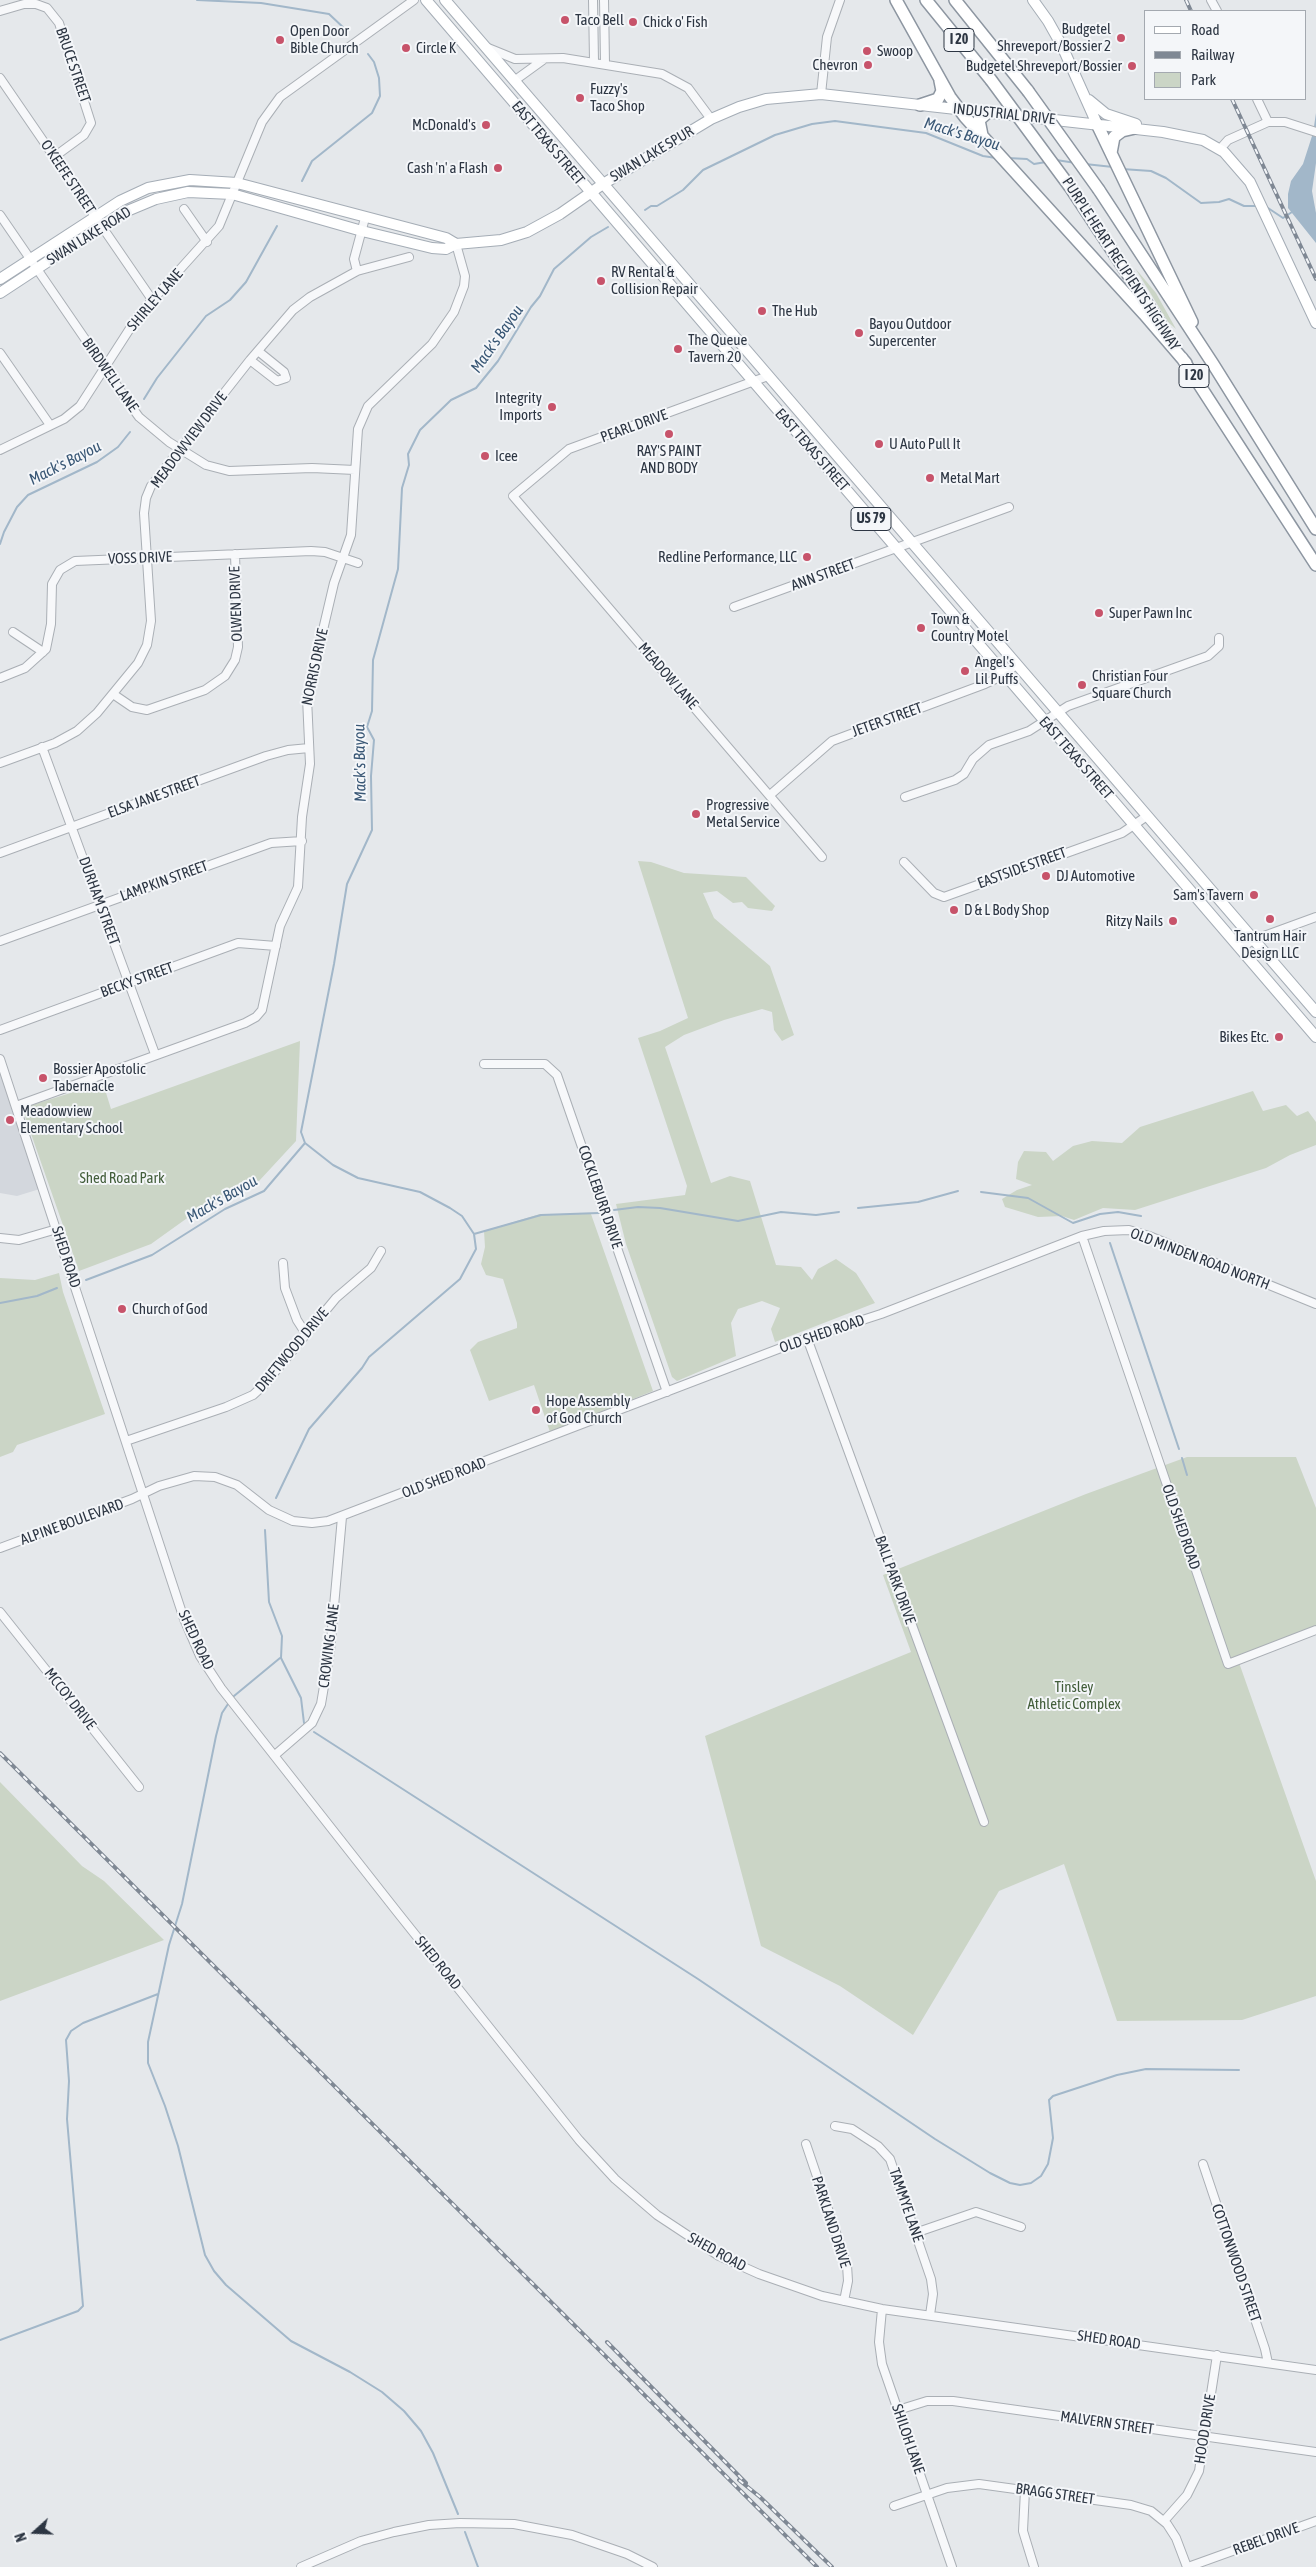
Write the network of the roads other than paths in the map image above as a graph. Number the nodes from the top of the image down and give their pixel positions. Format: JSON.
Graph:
{"nodes":[{"id":1,"x":414,"y":0,"type":"edge"},
{"id":2,"x":426,"y":0,"type":"edge"},
{"id":3,"x":446,"y":0,"type":"edge"},
{"id":4,"x":840,"y":0,"type":"edge"},
{"id":5,"x":896,"y":0,"type":"edge"},
{"id":6,"x":926,"y":0,"type":"edge"},
{"id":7,"x":956,"y":0,"type":"edge"},
{"id":8,"x":1033,"y":0,"type":"edge"},
{"id":9,"x":593,"y":1,"type":"edge"},
{"id":10,"x":604,"y":1,"type":"edge"},
{"id":11,"x":0,"y":11,"type":"edge"},
{"id":12,"x":485,"y":46,"type":"junction"},
{"id":13,"x":548,"y":58,"type":"junction"},
{"id":14,"x":594,"y":62,"type":"junction"},
{"id":15,"x":606,"y":63,"type":"junction"},
{"id":16,"x":938,"y":75,"type":"junction"},
{"id":17,"x":0,"y":78,"type":"edge"},
{"id":18,"x":514,"y":81,"type":"junction"},
{"id":19,"x":821,"y":94,"type":"junction"},
{"id":20,"x":1086,"y":97,"type":"junction"},
{"id":21,"x":1258,"y":100,"type":"edge"},
{"id":22,"x":920,"y":105,"type":"junction"},
{"id":23,"x":959,"y":110,"type":"junction"},
{"id":24,"x":987,"y":113,"type":"junction"},
{"id":25,"x":711,"y":118,"type":"junction"},
{"id":26,"x":1268,"y":122,"type":"junction"},
{"id":27,"x":1097,"y":124,"type":"junction"},
{"id":28,"x":1135,"y":128,"type":"junction"},
{"id":29,"x":1163,"y":132,"type":"junction"},
{"id":30,"x":1316,"y":132,"type":"edge"},
{"id":31,"x":982,"y":135,"type":"junction"},
{"id":32,"x":1220,"y":149,"type":"junction"},
{"id":33,"x":1110,"y":151,"type":"junction"},
{"id":34,"x":54,"y":157,"type":"junction"},
{"id":35,"x":237,"y":183,"type":"junction"},
{"id":36,"x":603,"y":184,"type":"junction"},
{"id":37,"x":590,"y":193,"type":"junction"},
{"id":38,"x":232,"y":194,"type":"junction"},
{"id":39,"x":184,"y":209,"type":"dead end"},
{"id":40,"x":0,"y":215,"type":"edge"},
{"id":41,"x":94,"y":216,"type":"junction"},
{"id":42,"x":366,"y":218,"type":"junction"},
{"id":43,"x":101,"y":226,"type":"junction"},
{"id":44,"x":362,"y":231,"type":"junction"},
{"id":45,"x":207,"y":242,"type":"junction"},
{"id":46,"x":456,"y":244,"type":"junction"},
{"id":47,"x":409,"y":257,"type":"dead end"},
{"id":48,"x":30,"y":259,"type":"junction"},
{"id":49,"x":36,"y":269,"type":"junction"},
{"id":50,"x":357,"y":271,"type":"junction"},
{"id":51,"x":0,"y":279,"type":"edge"},
{"id":52,"x":0,"y":293,"type":"edge"},
{"id":53,"x":153,"y":301,"type":"junction"},
{"id":54,"x":1316,"y":324,"type":"edge"},
{"id":55,"x":734,"y":336,"type":"junction"},
{"id":56,"x":722,"y":346,"type":"junction"},
{"id":57,"x":258,"y":351,"type":"junction"},
{"id":58,"x":0,"y":353,"type":"edge"},
{"id":59,"x":250,"y":360,"type":"junction"},
{"id":60,"x":1186,"y":363,"type":"junction"},
{"id":61,"x":1213,"y":364,"type":"junction"},
{"id":62,"x":105,"y":368,"type":"junction"},
{"id":63,"x":768,"y":376,"type":"junction"},
{"id":64,"x":753,"y":382,"type":"junction"},
{"id":65,"x":50,"y":426,"type":"junction"},
{"id":66,"x":180,"y":448,"type":"junction"},
{"id":67,"x":0,"y":450,"type":"edge"},
{"id":68,"x":833,"y":451,"type":"junction"},
{"id":69,"x":822,"y":461,"type":"junction"},
{"id":70,"x":355,"y":470,"type":"junction"},
{"id":71,"x":513,"y":496,"type":"joint"},
{"id":72,"x":1009,"y":507,"type":"dead end"},
{"id":73,"x":1316,"y":529,"type":"edge"},
{"id":74,"x":912,"y":543,"type":"junction"},
{"id":75,"x":896,"y":548,"type":"junction"},
{"id":76,"x":235,"y":554,"type":"junction"},
{"id":77,"x":147,"y":558,"type":"junction"},
{"id":78,"x":343,"y":558,"type":"junction"},
{"id":79,"x":358,"y":563,"type":"dead end"},
{"id":80,"x":1316,"y":566,"type":"edge"},
{"id":81,"x":734,"y":607,"type":"dead end"},
{"id":82,"x":976,"y":617,"type":"junction"},
{"id":83,"x":964,"y":628,"type":"junction"},
{"id":84,"x":13,"y":632,"type":"dead end"},
{"id":85,"x":1219,"y":638,"type":"dead end"},
{"id":86,"x":43,"y":652,"type":"junction"},
{"id":87,"x":1016,"y":664,"type":"junction"},
{"id":88,"x":1004,"y":675,"type":"junction"},
{"id":89,"x":0,"y":678,"type":"edge"},
{"id":90,"x":113,"y":694,"type":"junction"},
{"id":91,"x":1057,"y":711,"type":"junction"},
{"id":92,"x":1044,"y":721,"type":"junction"},
{"id":93,"x":42,"y":747,"type":"junction"},
{"id":94,"x":309,"y":748,"type":"junction"},
{"id":95,"x":0,"y":763,"type":"edge"},
{"id":96,"x":770,"y":795,"type":"junction"},
{"id":97,"x":905,"y":797,"type":"dead end"},
{"id":98,"x":1147,"y":816,"type":"junction"},
{"id":99,"x":1134,"y":826,"type":"junction"},
{"id":100,"x":72,"y":827,"type":"junction"},
{"id":101,"x":302,"y":841,"type":"junction"},
{"id":102,"x":0,"y":853,"type":"edge"},
{"id":103,"x":822,"y":857,"type":"dead end"},
{"id":104,"x":904,"y":862,"type":"dead end"},
{"id":105,"x":1213,"y":893,"type":"junction"},
{"id":106,"x":100,"y":904,"type":"junction"},
{"id":107,"x":1201,"y":904,"type":"junction"},
{"id":108,"x":1316,"y":917,"type":"edge"},
{"id":109,"x":1253,"y":940,"type":"junction"},
{"id":110,"x":0,"y":942,"type":"edge"},
{"id":111,"x":276,"y":946,"type":"junction"},
{"id":112,"x":1240,"y":949,"type":"junction"},
{"id":113,"x":128,"y":983,"type":"junction"},
{"id":114,"x":1314,"y":1009,"type":"edge"},
{"id":115,"x":1299,"y":1017,"type":"junction"},
{"id":116,"x":0,"y":1030,"type":"edge"},
{"id":117,"x":1316,"y":1037,"type":"edge"},
{"id":118,"x":155,"y":1054,"type":"junction"},
{"id":119,"x":0,"y":1059,"type":"edge"},
{"id":120,"x":484,"y":1064,"type":"dead end"},
{"id":121,"x":16,"y":1106,"type":"junction"},
{"id":122,"x":56,"y":1229,"type":"junction"},
{"id":123,"x":1082,"y":1236,"type":"junction"},
{"id":124,"x":0,"y":1238,"type":"edge"},
{"id":125,"x":381,"y":1251,"type":"dead end"},
{"id":126,"x":283,"y":1263,"type":"dead end"},
{"id":127,"x":1316,"y":1304,"type":"edge"},
{"id":128,"x":306,"y":1334,"type":"junction"},
{"id":129,"x":808,"y":1338,"type":"junction"},
{"id":130,"x":667,"y":1392,"type":"junction"},
{"id":131,"x":126,"y":1441,"type":"junction"},
{"id":132,"x":143,"y":1494,"type":"junction"},
{"id":133,"x":342,"y":1517,"type":"junction"},
{"id":134,"x":0,"y":1548,"type":"edge"},
{"id":135,"x":0,"y":1612,"type":"edge"},
{"id":136,"x":1316,"y":1630,"type":"edge"},
{"id":137,"x":275,"y":1755,"type":"junction"},
{"id":138,"x":139,"y":1787,"type":"dead end"},
{"id":139,"x":984,"y":1822,"type":"dead end"},
{"id":140,"x":835,"y":2126,"type":"dead end"},
{"id":141,"x":806,"y":2144,"type":"dead end"},
{"id":142,"x":1202,"y":2164,"type":"dead end"},
{"id":143,"x":1021,"y":2227,"type":"dead end"},
{"id":144,"x":915,"y":2232,"type":"junction"},
{"id":145,"x":844,"y":2301,"type":"junction"},
{"id":146,"x":882,"y":2309,"type":"junction"},
{"id":147,"x":930,"y":2315,"type":"junction"},
{"id":148,"x":1216,"y":2355,"type":"junction"},
{"id":149,"x":1268,"y":2363,"type":"junction"},
{"id":150,"x":1316,"y":2370,"type":"edge"},
{"id":151,"x":898,"y":2410,"type":"junction"},
{"id":152,"x":1205,"y":2437,"type":"junction"},
{"id":153,"x":1316,"y":2452,"type":"edge"},
{"id":154,"x":1025,"y":2490,"type":"junction"},
{"id":155,"x":927,"y":2495,"type":"junction"},
{"id":156,"x":894,"y":2506,"type":"dead end"},
{"id":157,"x":1164,"y":2521,"type":"junction"},
{"id":158,"x":1316,"y":2521,"type":"edge"},
{"id":159,"x":301,"y":2567,"type":"edge"},
{"id":160,"x":653,"y":2567,"type":"edge"},
{"id":161,"x":952,"y":2567,"type":"edge"},
{"id":162,"x":1034,"y":2567,"type":"edge"},
{"id":163,"x":1188,"y":2567,"type":"edge"}],
"edges":[{"from":1,"to":35,"type":"street"},
{"from":2,"to":37,"type":"main road","name":"EAST TEXAS STREET","number":"US 79"},
{"from":3,"to":12,"type":"main road","name":"EAST TEXAS STREET","number":"US 79"},
{"from":4,"to":19,"type":"street"},
{"from":5,"to":16,"type":"highway"},
{"from":6,"to":60,"type":"highway","name":"PURPLE HEART RECIPIENTS HIGHWAY","number":"I 20","bridge":true},
{"from":7,"to":61,"type":"highway","name":"PURPLE HEART RECIPIENTS HIGHWAY","number":"I 20","bridge":true},
{"from":8,"to":20,"type":"main road"},
{"from":9,"to":10,"type":"street"},
{"from":9,"to":14,"type":"street"},
{"from":10,"to":15,"type":"street"},
{"from":11,"to":34,"type":"street","name":"BRUCE STREET"},
{"from":12,"to":13,"type":"street"},
{"from":12,"to":18,"type":"main road","name":"EAST TEXAS STREET","number":"US 79"},
{"from":13,"to":14,"type":"street"},
{"from":13,"to":18,"type":"street"},
{"from":14,"to":15,"type":"street"},
{"from":15,"to":25,"type":"street"},
{"from":16,"to":22,"type":"highway"},
{"from":16,"to":23,"type":"highway"},
{"from":17,"to":34,"type":"street","name":"O'KEEFE STREET"},
{"from":18,"to":36,"type":"main road","name":"EAST TEXAS STREET","number":"US 79"},
{"from":19,"to":22,"type":"main road","name":"INDUSTRIAL DRIVE"},
{"from":19,"to":25,"type":"main road","name":"INDUSTRIAL DRIVE"},
{"from":20,"to":27,"type":"main road"},
{"from":20,"to":29,"type":"main road"},
{"from":21,"to":26,"type":"street"},
{"from":22,"to":23,"type":"main road","name":"INDUSTRIAL DRIVE"},
{"from":23,"to":24,"type":"main road","name":"INDUSTRIAL DRIVE"},
{"from":23,"to":31,"type":"highway"},
{"from":24,"to":27,"type":"main road","name":"INDUSTRIAL DRIVE"},
{"from":24,"to":31,"type":"highway"},
{"from":25,"to":36,"type":"main road","name":"SWAN LAKE SPUR"},
{"from":26,"to":30,"type":"street"},
{"from":26,"to":32,"type":"street"},
{"from":27,"to":28,"type":"main road","name":"INDUSTRIAL DRIVE"},
{"from":27,"to":33,"type":"highway"},
{"from":28,"to":29,"type":"main road","name":"INDUSTRIAL DRIVE"},
{"from":28,"to":33,"type":"highway"},
{"from":29,"to":32,"type":"main road","name":"INDUSTRIAL DRIVE"},
{"from":31,"to":60,"type":"highway"},
{"from":32,"to":54,"type":"main road","name":"INDUSTRIAL DRIVE"},
{"from":33,"to":61,"type":"highway"},
{"from":34,"to":41,"type":"street","name":"O'KEEFE STREET"},
{"from":35,"to":38,"type":"street"},
{"from":35,"to":41,"type":"main road","name":"SWAN LAKE ROAD"},
{"from":35,"to":42,"type":"main road","name":"SWAN LAKE SPUR"},
{"from":36,"to":37,"type":"main road","name":"SWAN LAKE SPUR"},
{"from":36,"to":55,"type":"main road","name":"EAST TEXAS STREET","number":"US 79"},
{"from":37,"to":46,"type":"main road","name":"SWAN LAKE SPUR"},
{"from":37,"to":56,"type":"main road","name":"EAST TEXAS STREET","number":"US 79"},
{"from":38,"to":43,"type":"main road","name":"SWAN LAKE ROAD"},
{"from":38,"to":44,"type":"main road","name":"SWAN LAKE SPUR"},
{"from":38,"to":45,"type":"street","name":"SHIRLEY LANE"},
{"from":39,"to":45,"type":"street"},
{"from":40,"to":48,"type":"street","name":"BIRDWELL LANE"},
{"from":41,"to":43,"type":"street","name":"O'KEEFE STREET"},
{"from":41,"to":48,"type":"main road","name":"SWAN LAKE ROAD"},
{"from":42,"to":44,"type":"street"},
{"from":42,"to":46,"type":"main road","name":"SWAN LAKE SPUR"},
{"from":43,"to":49,"type":"main road","name":"SWAN LAKE ROAD"},
{"from":43,"to":53,"type":"street","name":"O'KEEFE STREET"},
{"from":44,"to":46,"type":"main road","name":"SWAN LAKE SPUR"},
{"from":44,"to":50,"type":"street"},
{"from":45,"to":53,"type":"street","name":"SHIRLEY LANE"},
{"from":46,"to":70,"type":"street","name":"NORRIS DRIVE"},
{"from":47,"to":50,"type":"street","name":"MEADOWVIEW DRIVE"},
{"from":48,"to":49,"type":"street","name":"BIRDWELL LANE"},
{"from":48,"to":51,"type":"main road","name":"SWAN LAKE ROAD"},
{"from":49,"to":52,"type":"main road","name":"SWAN LAKE ROAD"},
{"from":49,"to":62,"type":"street","name":"BIRDWELL LANE"},
{"from":50,"to":57,"type":"street","name":"MEADOWVIEW DRIVE"},
{"from":53,"to":62,"type":"street","name":"SHIRLEY LANE"},
{"from":55,"to":56,"type":"street"},
{"from":55,"to":63,"type":"main road","name":"EAST TEXAS STREET","number":"US 79"},
{"from":56,"to":64,"type":"main road","name":"EAST TEXAS STREET","number":"US 79"},
{"from":57,"to":59,"type":"street","name":"MEADOWVIEW DRIVE"},
{"from":57,"to":59,"type":"street"},
{"from":58,"to":65,"type":"street"},
{"from":59,"to":66,"type":"street","name":"MEADOWVIEW DRIVE"},
{"from":60,"to":80,"type":"highway","name":"PURPLE HEART RECIPIENTS HIGHWAY","number":"I 20"},
{"from":61,"to":73,"type":"highway","name":"PURPLE HEART RECIPIENTS HIGHWAY","number":"I 20"},
{"from":62,"to":65,"type":"street","name":"SHIRLEY LANE"},
{"from":62,"to":66,"type":"street","name":"BIRDWELL LANE"},
{"from":63,"to":64,"type":"street","name":"PEARL DRIVE"},
{"from":63,"to":68,"type":"main road","name":"EAST TEXAS STREET","number":"US 79"},
{"from":64,"to":69,"type":"main road","name":"EAST TEXAS STREET","number":"US 79"},
{"from":64,"to":71,"type":"street","name":"PEARL DRIVE"},
{"from":65,"to":67,"type":"street","name":"SHIRLEY LANE"},
{"from":66,"to":70,"type":"street","name":"BIRDWELL LANE"},
{"from":66,"to":77,"type":"street","name":"MEADOWVIEW DRIVE"},
{"from":68,"to":69,"type":"street"},
{"from":68,"to":74,"type":"main road","name":"EAST TEXAS STREET","number":"US 79"},
{"from":69,"to":75,"type":"main road","name":"EAST TEXAS STREET","number":"US 79"},
{"from":70,"to":78,"type":"street","name":"NORRIS DRIVE"},
{"from":71,"to":96,"type":"street","name":"MEADOW LANE"},
{"from":72,"to":74,"type":"street","name":"ANN STREET"},
{"from":74,"to":75,"type":"street","name":"ANN STREET"},
{"from":74,"to":82,"type":"main road","name":"EAST TEXAS STREET","number":"US 79"},
{"from":75,"to":81,"type":"street","name":"ANN STREET"},
{"from":75,"to":83,"type":"main road","name":"EAST TEXAS STREET","number":"US 79"},
{"from":76,"to":77,"type":"street","name":"VOSS DRIVE"},
{"from":76,"to":78,"type":"street","name":"VOSS DRIVE"},
{"from":76,"to":90,"type":"street","name":"OLWEN DRIVE"},
{"from":77,"to":86,"type":"street","name":"VOSS DRIVE"},
{"from":77,"to":90,"type":"street","name":"MEADOWVIEW DRIVE"},
{"from":78,"to":79,"type":"street","name":"VOSS DRIVE"},
{"from":78,"to":94,"type":"street","name":"NORRIS DRIVE"},
{"from":82,"to":83,"type":"street"},
{"from":82,"to":87,"type":"main road","name":"EAST TEXAS STREET","number":"US 79"},
{"from":83,"to":88,"type":"main road","name":"EAST TEXAS STREET","number":"US 79"},
{"from":84,"to":86,"type":"street"},
{"from":85,"to":91,"type":"street"},
{"from":86,"to":89,"type":"street"},
{"from":87,"to":88,"type":"street","name":"JETER STREET"},
{"from":87,"to":91,"type":"main road","name":"EAST TEXAS STREET","number":"US 79"},
{"from":88,"to":92,"type":"main road","name":"EAST TEXAS STREET","number":"US 79"},
{"from":88,"to":96,"type":"street","name":"JETER STREET"},
{"from":90,"to":93,"type":"street","name":"MEADOWVIEW DRIVE"},
{"from":91,"to":92,"type":"street"},
{"from":91,"to":98,"type":"main road","name":"EAST TEXAS STREET","number":"US 79"},
{"from":92,"to":97,"type":"street"},
{"from":92,"to":99,"type":"main road","name":"EAST TEXAS STREET","number":"US 79"},
{"from":93,"to":95,"type":"street","name":"MEADOWVIEW DRIVE"},
{"from":93,"to":100,"type":"street","name":"DURHAM STREET"},
{"from":94,"to":100,"type":"street","name":"ELSA JANE STREET"},
{"from":94,"to":101,"type":"street","name":"NORRIS DRIVE"},
{"from":96,"to":103,"type":"street","name":"MEADOW LANE"},
{"from":98,"to":99,"type":"street","name":"EASTSIDE STREET"},
{"from":98,"to":105,"type":"main road","name":"EAST TEXAS STREET","number":"US 79"},
{"from":99,"to":104,"type":"street","name":"EASTSIDE STREET"},
{"from":99,"to":107,"type":"main road","name":"EAST TEXAS STREET","number":"US 79"},
{"from":100,"to":102,"type":"street","name":"ELSA JANE STREET"},
{"from":100,"to":106,"type":"street","name":"DURHAM STREET"},
{"from":101,"to":106,"type":"street","name":"LAMPKIN STREET"},
{"from":101,"to":111,"type":"street","name":"NORRIS DRIVE"},
{"from":105,"to":107,"type":"street"},
{"from":105,"to":109,"type":"main road","name":"EAST TEXAS STREET","number":"US 79"},
{"from":106,"to":110,"type":"street","name":"LAMPKIN STREET"},
{"from":106,"to":113,"type":"street","name":"DURHAM STREET"},
{"from":107,"to":112,"type":"main road","name":"EAST TEXAS STREET","number":"US 79"},
{"from":108,"to":109,"type":"street"},
{"from":109,"to":112,"type":"street"},
{"from":109,"to":114,"type":"main road","name":"EAST TEXAS STREET","number":"US 79"},
{"from":111,"to":113,"type":"street","name":"BECKY STREET"},
{"from":111,"to":118,"type":"street","name":"NORRIS DRIVE"},
{"from":112,"to":115,"type":"main road","name":"EAST TEXAS STREET","number":"US 79"},
{"from":113,"to":116,"type":"street","name":"BECKY STREET"},
{"from":113,"to":118,"type":"street","name":"DURHAM STREET"},
{"from":114,"to":115,"type":"street"},
{"from":115,"to":117,"type":"main road","name":"EAST TEXAS STREET","number":"US 79"},
{"from":118,"to":121,"type":"street","name":"NORRIS DRIVE"},
{"from":119,"to":121,"type":"street","name":"SHED ROAD"},
{"from":120,"to":130,"type":"street","name":"COCKLEBURR DRIVE"},
{"from":121,"to":122,"type":"street","name":"SHED ROAD"},
{"from":122,"to":124,"type":"street"},
{"from":122,"to":131,"type":"street","name":"SHED ROAD"},
{"from":123,"to":127,"type":"street","name":"OLD MINDEN ROAD NORTH"},
{"from":123,"to":129,"type":"street","name":"OLD SHED ROAD"},
{"from":123,"to":136,"type":"street","name":"OLD SHED ROAD"},
{"from":125,"to":128,"type":"street","name":"DRIFTWOOD DRIVE"},
{"from":126,"to":128,"type":"street"},
{"from":128,"to":131,"type":"street","name":"DRIFTWOOD DRIVE"},
{"from":129,"to":130,"type":"street","name":"OLD SHED ROAD"},
{"from":129,"to":139,"type":"street","name":"BALL PARK DRIVE"},
{"from":130,"to":133,"type":"street","name":"OLD SHED ROAD"},
{"from":131,"to":132,"type":"street","name":"SHED ROAD"},
{"from":132,"to":133,"type":"street","name":"OLD SHED ROAD"},
{"from":132,"to":134,"type":"street","name":"ALPINE BOULEVARD"},
{"from":132,"to":137,"type":"street","name":"SHED ROAD"},
{"from":133,"to":137,"type":"street","name":"CROWING LANE"},
{"from":135,"to":138,"type":"street","name":"MCCOY DRIVE"},
{"from":137,"to":145,"type":"street","name":"SHED ROAD"},
{"from":140,"to":144,"type":"street","name":"TAMMYE LANE"},
{"from":141,"to":145,"type":"street","name":"PARKLAND DRIVE"},
{"from":142,"to":149,"type":"street","name":"COTTONWOOD STREET"},
{"from":143,"to":144,"type":"street"},
{"from":144,"to":147,"type":"street","name":"TAMMYE LANE"},
{"from":145,"to":146,"type":"street","name":"SHED ROAD"},
{"from":146,"to":147,"type":"street","name":"SHED ROAD"},
{"from":146,"to":151,"type":"street","name":"SHILOH LANE"},
{"from":147,"to":148,"type":"street","name":"SHED ROAD"},
{"from":148,"to":149,"type":"street","name":"SHED ROAD"},
{"from":148,"to":152,"type":"street","name":"HOOD DRIVE"},
{"from":149,"to":150,"type":"street","name":"SHED ROAD"},
{"from":151,"to":152,"type":"street","name":"MALVERN STREET"},
{"from":151,"to":155,"type":"street","name":"SHILOH LANE"},
{"from":152,"to":153,"type":"street","name":"MALVERN STREET"},
{"from":152,"to":157,"type":"street","name":"HOOD DRIVE"},
{"from":154,"to":155,"type":"street","name":"BRAGG STREET"},
{"from":154,"to":157,"type":"street","name":"BRAGG STREET"},
{"from":154,"to":162,"type":"street"},
{"from":155,"to":156,"type":"street","name":"BRAGG STREET"},
{"from":155,"to":161,"type":"street","name":"SHILOH LANE"},
{"from":157,"to":163,"type":"street","name":"BRAGG STREET"},
{"from":158,"to":163,"type":"street","name":"REBEL DRIVE"},
{"from":159,"to":160,"type":"street"}]}
